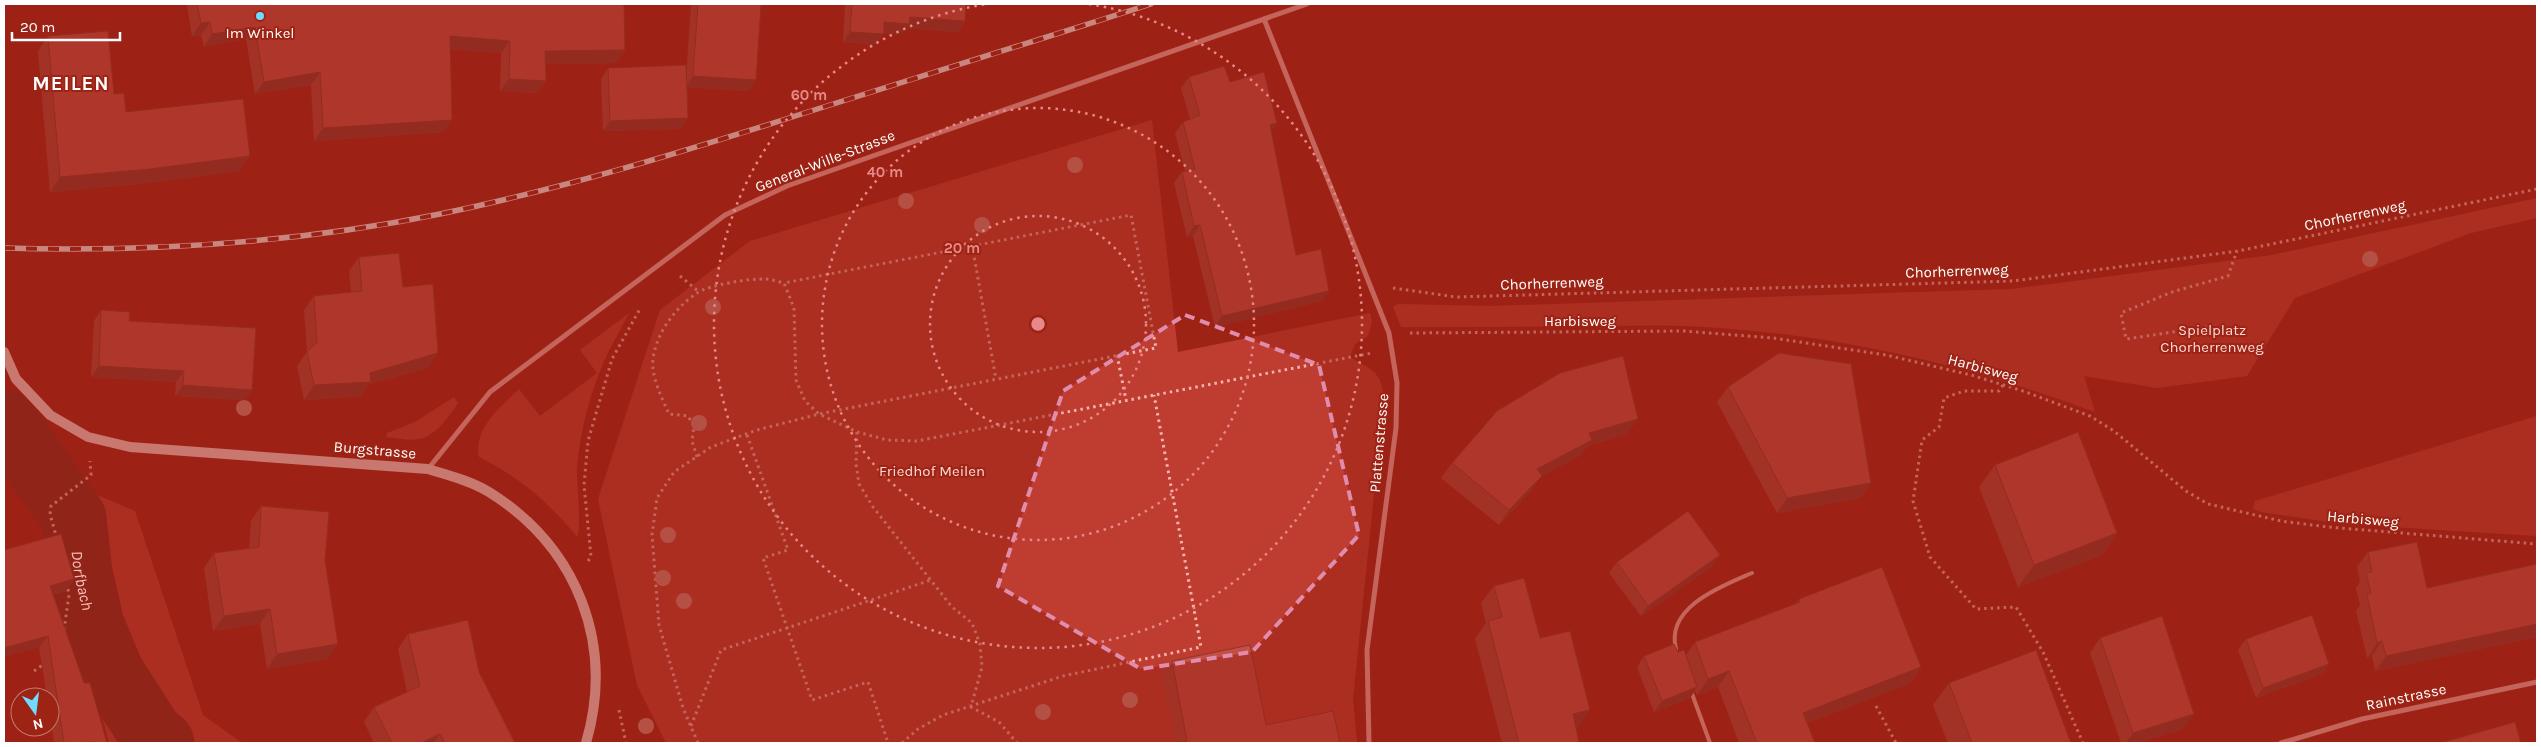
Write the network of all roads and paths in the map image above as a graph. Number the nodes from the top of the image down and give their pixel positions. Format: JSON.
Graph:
{"nodes":[{"id":1,"x":1307,"y":4,"type":"edge"},
{"id":2,"x":1264,"y":19,"type":"junction"},
{"id":3,"x":2537,"y":189,"type":"edge"},
{"id":4,"x":972,"y":245,"type":"junction"},
{"id":5,"x":2238,"y":251,"type":"junction"},
{"id":6,"x":678,"y":274,"type":"dead end"},
{"id":7,"x":784,"y":283,"type":"junction"},
{"id":8,"x":1370,"y":284,"type":"junction"},
{"id":9,"x":698,"y":292,"type":"junction"},
{"id":10,"x":644,"y":303,"type":"dead end"},
{"id":11,"x":2207,"y":327,"type":"dead end"},
{"id":12,"x":1389,"y":333,"type":"junction"},
{"id":13,"x":1392,"y":348,"type":"junction"},
{"id":14,"x":4,"y":352,"type":"edge"},
{"id":15,"x":1117,"y":356,"type":"junction"},
{"id":16,"x":996,"y":379,"type":"junction"},
{"id":17,"x":2003,"y":385,"type":"junction"},
{"id":18,"x":1154,"y":394,"type":"junction"},
{"id":19,"x":1126,"y":400,"type":"junction"},
{"id":20,"x":819,"y":414,"type":"junction"},
{"id":21,"x":857,"y":432,"type":"junction"},
{"id":22,"x":746,"y":434,"type":"junction"},
{"id":23,"x":88,"y":438,"type":"junction"},
{"id":24,"x":697,"y":457,"type":"junction"},
{"id":25,"x":428,"y":469,"type":"junction"},
{"id":26,"x":2537,"y":544,"type":"edge"},
{"id":27,"x":59,"y":545,"type":"edge"},
{"id":28,"x":1752,"y":573,"type":"dead end"},
{"id":29,"x":67,"y":579,"type":"edge"},
{"id":30,"x":574,"y":579,"type":"junction"},
{"id":31,"x":931,"y":580,"type":"junction"},
{"id":32,"x":787,"y":628,"type":"junction"},
{"id":33,"x":64,"y":633,"type":"edge"},
{"id":34,"x":1678,"y":654,"type":"edge"},
{"id":35,"x":48,"y":662,"type":"edge"},
{"id":36,"x":34,"y":671,"type":"dead end"},
{"id":37,"x":2537,"y":682,"type":"edge"},
{"id":38,"x":1690,"y":689,"type":"edge"},
{"id":39,"x":1876,"y":706,"type":"edge"},
{"id":40,"x":970,"y":707,"type":"junction"},
{"id":41,"x":691,"y":726,"type":"junction"},
{"id":42,"x":586,"y":743,"type":"edge"},
{"id":43,"x":697,"y":743,"type":"edge"},
{"id":44,"x":888,"y":743,"type":"edge"},
{"id":45,"x":902,"y":743,"type":"edge"},
{"id":46,"x":1017,"y":743,"type":"edge"},
{"id":47,"x":1369,"y":743,"type":"edge"},
{"id":48,"x":1710,"y":743,"type":"edge"},
{"id":49,"x":1896,"y":743,"type":"edge"},
{"id":50,"x":2083,"y":743,"type":"edge"},
{"id":51,"x":2281,"y":743,"type":"edge"}],
"edges":[{"from":1,"to":2,"type":"street","name":"General-Wille-Strasse"},
{"from":2,"to":8,"type":"street","name":"Plattenstrasse"},
{"from":2,"to":25,"type":"street","name":"General-Wille-Strasse"},
{"from":3,"to":5,"type":"path","name":"Chorherrenweg"},
{"from":4,"to":7,"type":"path"},
{"from":4,"to":15,"type":"path"},
{"from":4,"to":16,"type":"path"},
{"from":5,"to":8,"type":"path","name":"Chorherrenweg"},
{"from":5,"to":11,"type":"path"},
{"from":6,"to":9,"type":"path"},
{"from":7,"to":9,"type":"path"},
{"from":7,"to":20,"type":"path"},
{"from":8,"to":12,"type":"street","name":"Plattenstrasse"},
{"from":9,"to":24,"type":"path"},
{"from":10,"to":30,"type":"path"},
{"from":12,"to":13,"type":"street","name":"Plattenstrasse"},
{"from":12,"to":17,"type":"path","name":"Harbisweg"},
{"from":13,"to":18,"type":"path"},
{"from":13,"to":47,"type":"street","name":"Plattenstrasse"},
{"from":14,"to":23,"type":"street","name":"Burgstrasse"},
{"from":15,"to":16,"type":"path"},
{"from":15,"to":19,"type":"path"},
{"from":16,"to":20,"type":"path"},
{"from":17,"to":26,"type":"path","name":"Harbisweg"},
{"from":17,"to":50,"type":"path"},
{"from":18,"to":19,"type":"path"},
{"from":18,"to":40,"type":"path"},
{"from":19,"to":21,"type":"path"},
{"from":20,"to":21,"type":"path"},
{"from":20,"to":22,"type":"path"},
{"from":21,"to":31,"type":"path"},
{"from":22,"to":24,"type":"path"},
{"from":22,"to":32,"type":"path"},
{"from":23,"to":25,"type":"street","name":"Burgstrasse"},
{"from":23,"to":27,"type":"path"},
{"from":24,"to":41,"type":"path"},
{"from":25,"to":30,"type":"street","name":"Burgstrasse"},
{"from":28,"to":34,"type":"lane"},
{"from":29,"to":33,"type":"path"},
{"from":30,"to":42,"type":"street","name":"Burgstrasse"},
{"from":31,"to":32,"type":"path"},
{"from":31,"to":40,"type":"path"},
{"from":32,"to":41,"type":"path"},
{"from":32,"to":44,"type":"path"},
{"from":35,"to":36,"type":"path"},
{"from":37,"to":51,"type":"street","name":"Rainstrasse"},
{"from":38,"to":48,"type":"lane"},
{"from":39,"to":49,"type":"path"},
{"from":40,"to":45,"type":"path"},
{"from":40,"to":46,"type":"path"},
{"from":41,"to":43,"type":"path"}]}
